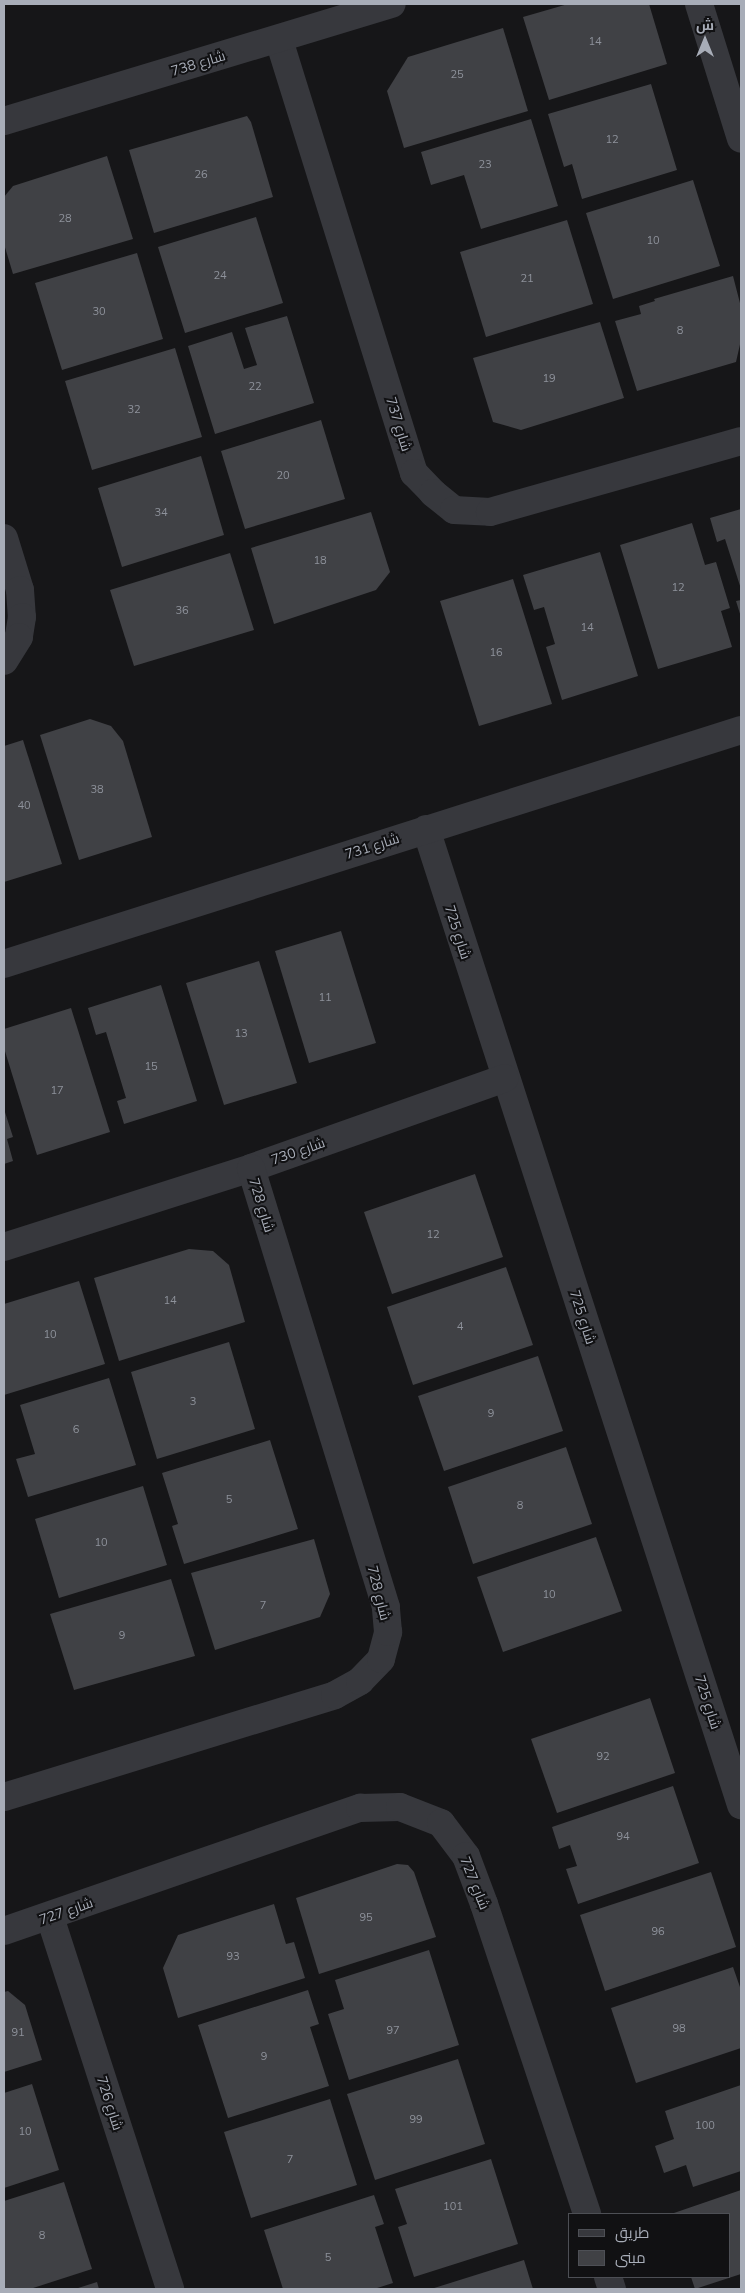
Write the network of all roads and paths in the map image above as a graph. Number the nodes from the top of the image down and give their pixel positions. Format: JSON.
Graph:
{"nodes":[{"id":1,"x":392,"y":4,"type":"edge"},
{"id":2,"x":699,"y":4,"type":"edge"},
{"id":3,"x":279,"y":40,"type":"junction"},
{"id":4,"x":4,"y":121,"type":"edge"},
{"id":5,"x":741,"y":139,"type":"edge"},
{"id":6,"x":741,"y":441,"type":"edge"},
{"id":7,"x":4,"y":538,"type":"edge"},
{"id":8,"x":4,"y":661,"type":"edge"},
{"id":9,"x":741,"y":730,"type":"edge"},
{"id":10,"x":426,"y":829,"type":"junction"},
{"id":11,"x":4,"y":964,"type":"edge"},
{"id":12,"x":505,"y":1078,"type":"junction"},
{"id":13,"x":251,"y":1168,"type":"junction"},
{"id":14,"x":4,"y":1247,"type":"edge"},
{"id":15,"x":735,"y":1765,"type":"edge"},
{"id":16,"x":5,"y":1794,"type":"edge"},
{"id":17,"x":741,"y":1805,"type":"edge"},
{"id":18,"x":50,"y":1917,"type":"junction"},
{"id":19,"x":4,"y":1931,"type":"edge"},
{"id":20,"x":587,"y":2213,"type":"edge"},
{"id":21,"x":170,"y":2289,"type":"edge"}],
"edges":[{"from":1,"to":3,"type":"street","name":"شارع 738"},
{"from":2,"to":5,"type":"street"},
{"from":3,"to":4,"type":"street","name":"شارع 738"},
{"from":3,"to":6,"type":"street","name":"شارع 737"},
{"from":7,"to":8,"type":"street"},
{"from":9,"to":10,"type":"street","name":"شارع 731"},
{"from":10,"to":11,"type":"street","name":"شارع 731"},
{"from":10,"to":12,"type":"street","name":"شارع 725"},
{"from":12,"to":13,"type":"street","name":"شارع 730"},
{"from":12,"to":15,"type":"street","name":"شارع 725"},
{"from":13,"to":14,"type":"street","name":"شارع 730"},
{"from":13,"to":16,"type":"street","name":"شارع 728"},
{"from":15,"to":17,"type":"street","name":"شارع 725"},
{"from":18,"to":19,"type":"street","name":"شارع 727"},
{"from":18,"to":20,"type":"street","name":"شارع 727"},
{"from":18,"to":21,"type":"street","name":"شارع 726"}]}
